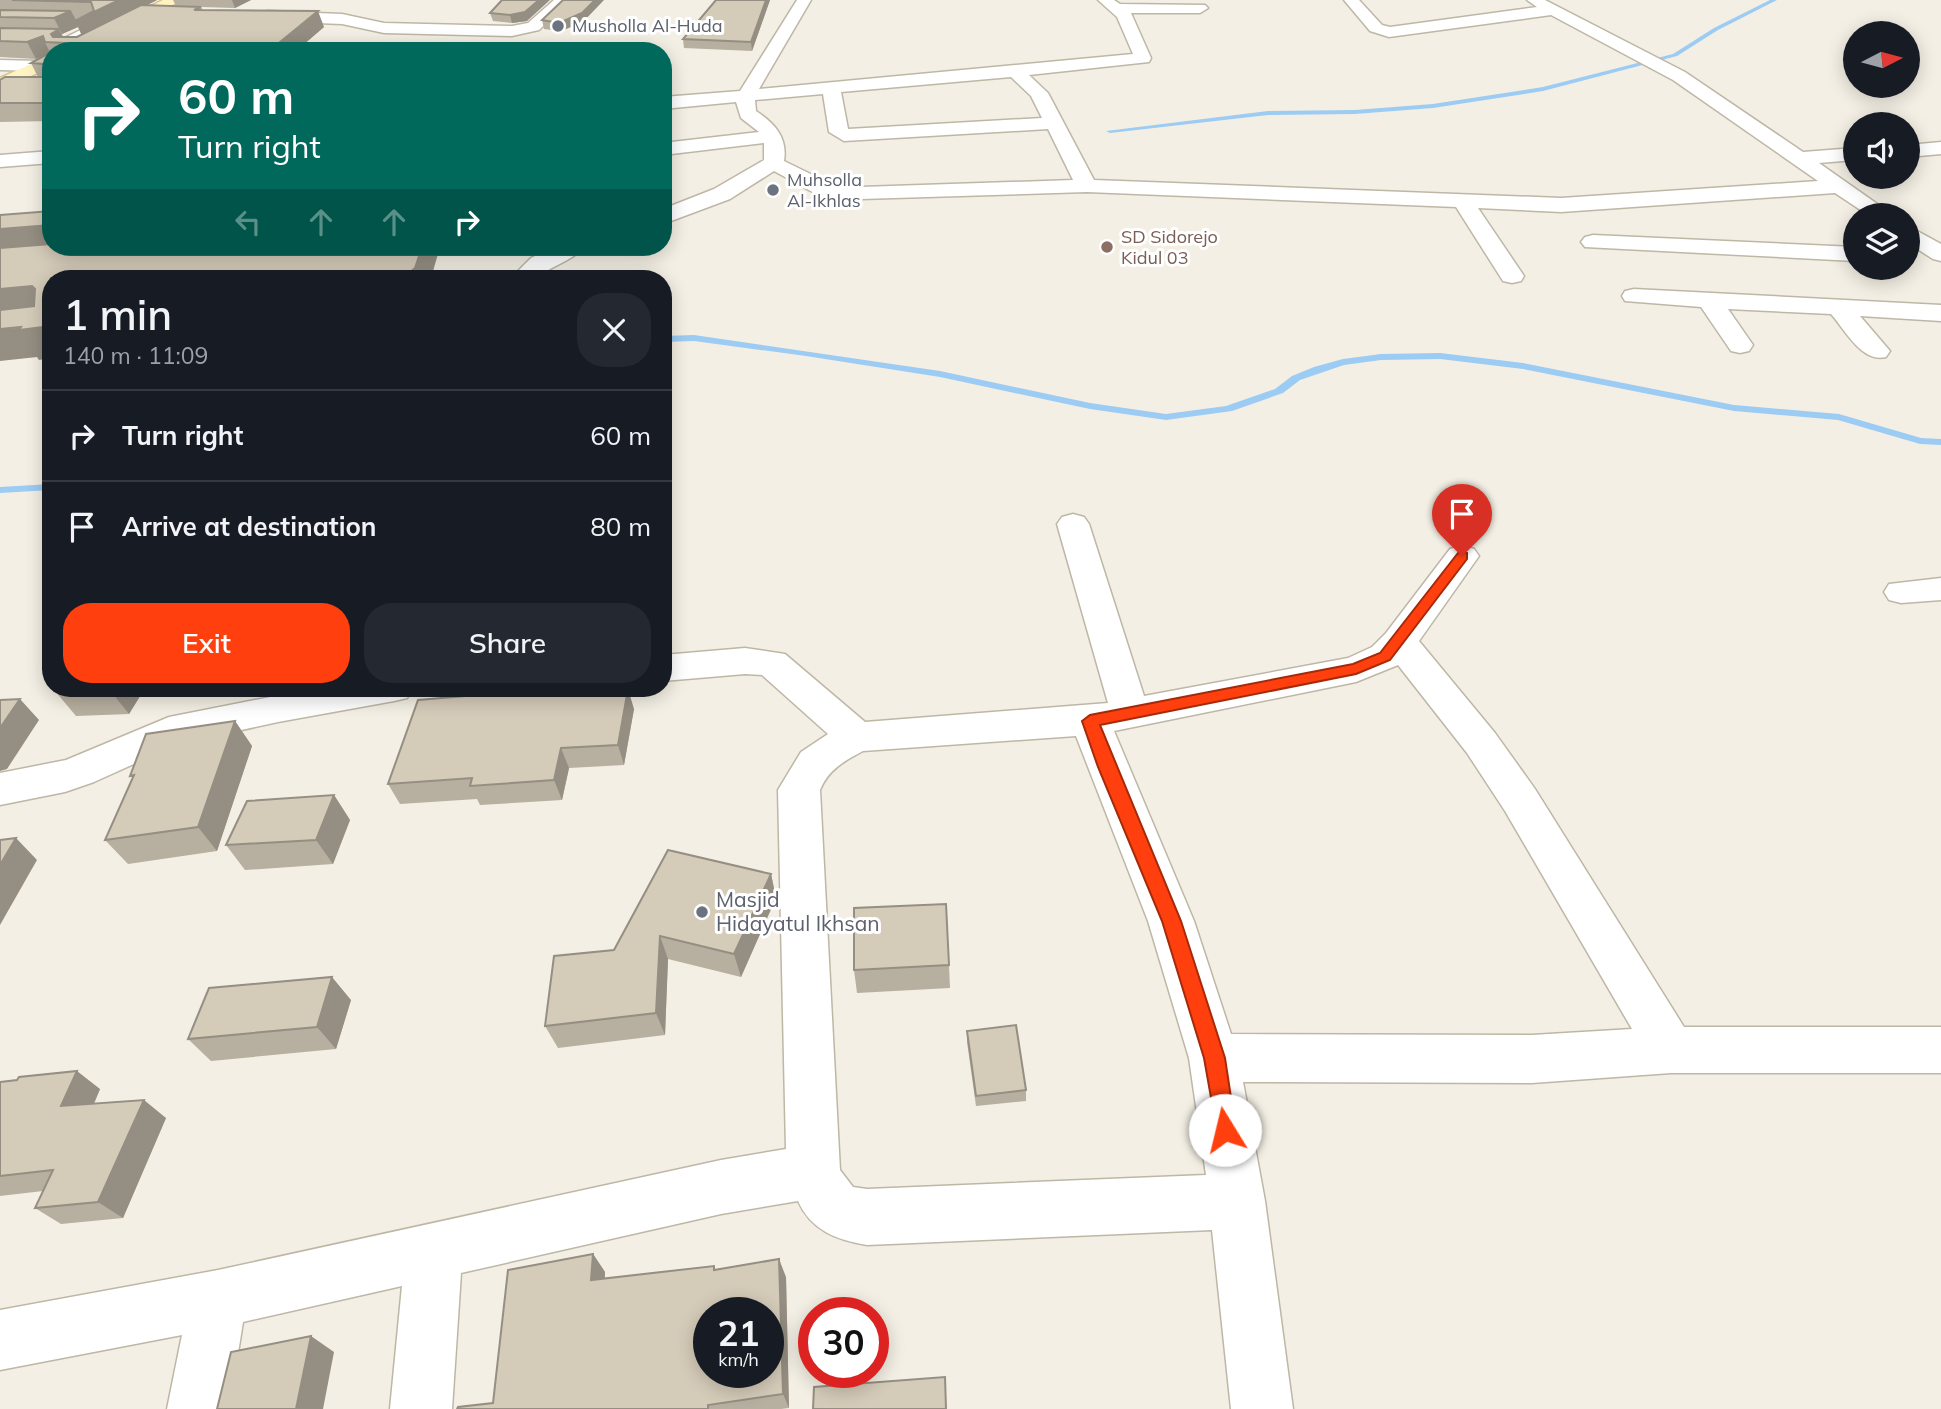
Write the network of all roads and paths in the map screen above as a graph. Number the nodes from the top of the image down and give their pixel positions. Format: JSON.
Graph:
{"nodes":[{"id":1,"x":175,"y":0,"type":"edge"},
{"id":2,"x":563,"y":0,"type":"edge"},
{"id":3,"x":804,"y":0,"type":"edge"},
{"id":4,"x":1351,"y":0,"type":"edge"},
{"id":5,"x":1534,"y":0,"type":"edge"},
{"id":6,"x":1110,"y":4,"type":"edge"},
{"id":7,"x":1200,"y":8,"type":"dead end"},
{"id":8,"x":1552,"y":10,"type":"junction"},
{"id":9,"x":149,"y":13,"type":"junction"},
{"id":10,"x":191,"y":14,"type":"edge"},
{"id":11,"x":246,"y":16,"type":"edge"},
{"id":12,"x":78,"y":22,"type":"edge"},
{"id":13,"x":446,"y":30,"type":"junction"},
{"id":14,"x":53,"y":39,"type":"edge"},
{"id":15,"x":60,"y":42,"type":"edge"},
{"id":16,"x":72,"y":42,"type":"edge"},
{"id":17,"x":82,"y":42,"type":"edge"},
{"id":18,"x":433,"y":42,"type":"edge"},
{"id":19,"x":42,"y":63,"type":"edge"},
{"id":20,"x":0,"y":65,"type":"edge"},
{"id":21,"x":42,"y":65,"type":"edge"},
{"id":22,"x":1014,"y":71,"type":"junction"},
{"id":23,"x":0,"y":86,"type":"edge"},
{"id":24,"x":38,"y":88,"type":"edge"},
{"id":25,"x":831,"y":88,"type":"junction"},
{"id":26,"x":934,"y":92,"type":"junction"},
{"id":27,"x":747,"y":94,"type":"junction"},
{"id":28,"x":672,"y":102,"type":"edge"},
{"id":29,"x":1055,"y":123,"type":"junction"},
{"id":30,"x":948,"y":129,"type":"junction"},
{"id":31,"x":772,"y":136,"type":"junction"},
{"id":32,"x":672,"y":148,"type":"edge"},
{"id":33,"x":1941,"y":148,"type":"edge"},
{"id":34,"x":1920,"y":150,"type":"edge"},
{"id":35,"x":1843,"y":155,"type":"edge"},
{"id":36,"x":42,"y":158,"type":"edge"},
{"id":37,"x":1797,"y":158,"type":"junction"},
{"id":38,"x":0,"y":161,"type":"edge"},
{"id":39,"x":773,"y":163,"type":"junction"},
{"id":40,"x":1087,"y":186,"type":"junction"},
{"id":41,"x":1838,"y":186,"type":"junction"},
{"id":42,"x":971,"y":189,"type":"junction"},
{"id":43,"x":1463,"y":202,"type":"junction"},
{"id":44,"x":1864,"y":203,"type":"edge"},
{"id":45,"x":1561,"y":205,"type":"junction"},
{"id":46,"x":672,"y":213,"type":"edge"},
{"id":47,"x":1941,"y":229,"type":"edge"},
{"id":48,"x":1920,"y":231,"type":"edge"},
{"id":49,"x":1920,"y":241,"type":"edge"},
{"id":50,"x":1593,"y":242,"type":"junction"},
{"id":51,"x":1843,"y":253,"type":"edge"},
{"id":52,"x":553,"y":256,"type":"edge"},
{"id":53,"x":1920,"y":256,"type":"edge"},
{"id":54,"x":1941,"y":256,"type":"edge"},
{"id":55,"x":532,"y":270,"type":"edge"},
{"id":56,"x":1512,"y":276,"type":"dead end"},
{"id":57,"x":1709,"y":300,"type":"junction"},
{"id":58,"x":1839,"y":307,"type":"junction"},
{"id":59,"x":1941,"y":313,"type":"edge"},
{"id":60,"x":1740,"y":345,"type":"dead end"},
{"id":61,"x":1877,"y":351,"type":"dead end"},
{"id":62,"x":1073,"y":524,"type":"dead end"},
{"id":63,"x":1462,"y":556,"type":"dead end"},
{"id":64,"x":1941,"y":589,"type":"edge"},
{"id":65,"x":1901,"y":593,"type":"dead end"},
{"id":66,"x":1399,"y":642,"type":"junction"},
{"id":67,"x":672,"y":667,"type":"edge"},
{"id":68,"x":342,"y":697,"type":"edge"},
{"id":69,"x":1110,"y":717,"type":"junction"},
{"id":70,"x":857,"y":737,"type":"junction"},
{"id":71,"x":0,"y":789,"type":"edge"},
{"id":72,"x":1671,"y":1050,"type":"junction"},
{"id":73,"x":1941,"y":1050,"type":"edge"},
{"id":74,"x":1214,"y":1058,"type":"junction"},
{"id":75,"x":813,"y":1171,"type":"junction"},
{"id":76,"x":1237,"y":1201,"type":"junction"},
{"id":77,"x":434,"y":1251,"type":"junction"},
{"id":78,"x":218,"y":1298,"type":"junction"},
{"id":79,"x":0,"y":1340,"type":"edge"},
{"id":80,"x":198,"y":1409,"type":"edge"},
{"id":81,"x":421,"y":1409,"type":"edge"},
{"id":82,"x":1262,"y":1409,"type":"edge"}],
"edges":[{"from":1,"to":9,"type":"street"},
{"from":2,"to":13,"type":"street"},
{"from":3,"to":27,"type":"street"},
{"from":4,"to":8,"type":"street"},
{"from":5,"to":8,"type":"street"},
{"from":6,"to":7,"type":"street"},
{"from":6,"to":22,"type":"street"},
{"from":8,"to":37,"type":"street"},
{"from":9,"to":10,"type":"street"},
{"from":9,"to":17,"type":"street"},
{"from":11,"to":13,"type":"street"},
{"from":12,"to":16,"type":"lane"},
{"from":13,"to":18,"type":"street"},
{"from":14,"to":15,"type":"lane"},
{"from":19,"to":20,"type":"street"},
{"from":21,"to":23,"type":"street"},
{"from":22,"to":26,"type":"street"},
{"from":22,"to":29,"type":"street"},
{"from":23,"to":24,"type":"street"},
{"from":25,"to":26,"type":"street"},
{"from":25,"to":27,"type":"street"},
{"from":25,"to":30,"type":"street"},
{"from":26,"to":30,"type":"street"},
{"from":27,"to":28,"type":"street"},
{"from":27,"to":31,"type":"street"},
{"from":29,"to":30,"type":"street"},
{"from":29,"to":40,"type":"street"},
{"from":30,"to":42,"type":"street"},
{"from":31,"to":32,"type":"street"},
{"from":31,"to":39,"type":"street"},
{"from":33,"to":34,"type":"street"},
{"from":35,"to":37,"type":"street"},
{"from":36,"to":38,"type":"street"},
{"from":37,"to":41,"type":"street"},
{"from":39,"to":42,"type":"street"},
{"from":39,"to":46,"type":"street"},
{"from":40,"to":42,"type":"street"},
{"from":40,"to":43,"type":"street"},
{"from":41,"to":44,"type":"street"},
{"from":41,"to":45,"type":"street"},
{"from":43,"to":45,"type":"street"},
{"from":43,"to":56,"type":"street"},
{"from":45,"to":50,"type":"street"},
{"from":47,"to":48,"type":"street"},
{"from":49,"to":54,"type":"street"},
{"from":50,"to":51,"type":"street"},
{"from":50,"to":57,"type":"street"},
{"from":52,"to":55,"type":"street"},
{"from":53,"to":54,"type":"street"},
{"from":57,"to":58,"type":"street"},
{"from":57,"to":60,"type":"street"},
{"from":58,"to":59,"type":"street"},
{"from":58,"to":61,"type":"street"},
{"from":62,"to":69,"type":"street"},
{"from":63,"to":66,"type":"street"},
{"from":64,"to":65,"type":"street"},
{"from":66,"to":69,"type":"street"},
{"from":66,"to":72,"type":"street"},
{"from":67,"to":70,"type":"street"},
{"from":68,"to":71,"type":"street"},
{"from":69,"to":70,"type":"street"},
{"from":69,"to":74,"type":"street"},
{"from":70,"to":75,"type":"street"},
{"from":72,"to":73,"type":"street"},
{"from":72,"to":74,"type":"street"},
{"from":74,"to":76,"type":"street"},
{"from":75,"to":76,"type":"street"},
{"from":75,"to":77,"type":"street"},
{"from":76,"to":82,"type":"street"},
{"from":77,"to":78,"type":"street"},
{"from":77,"to":81,"type":"street"},
{"from":78,"to":79,"type":"street"},
{"from":78,"to":80,"type":"street"}]}
